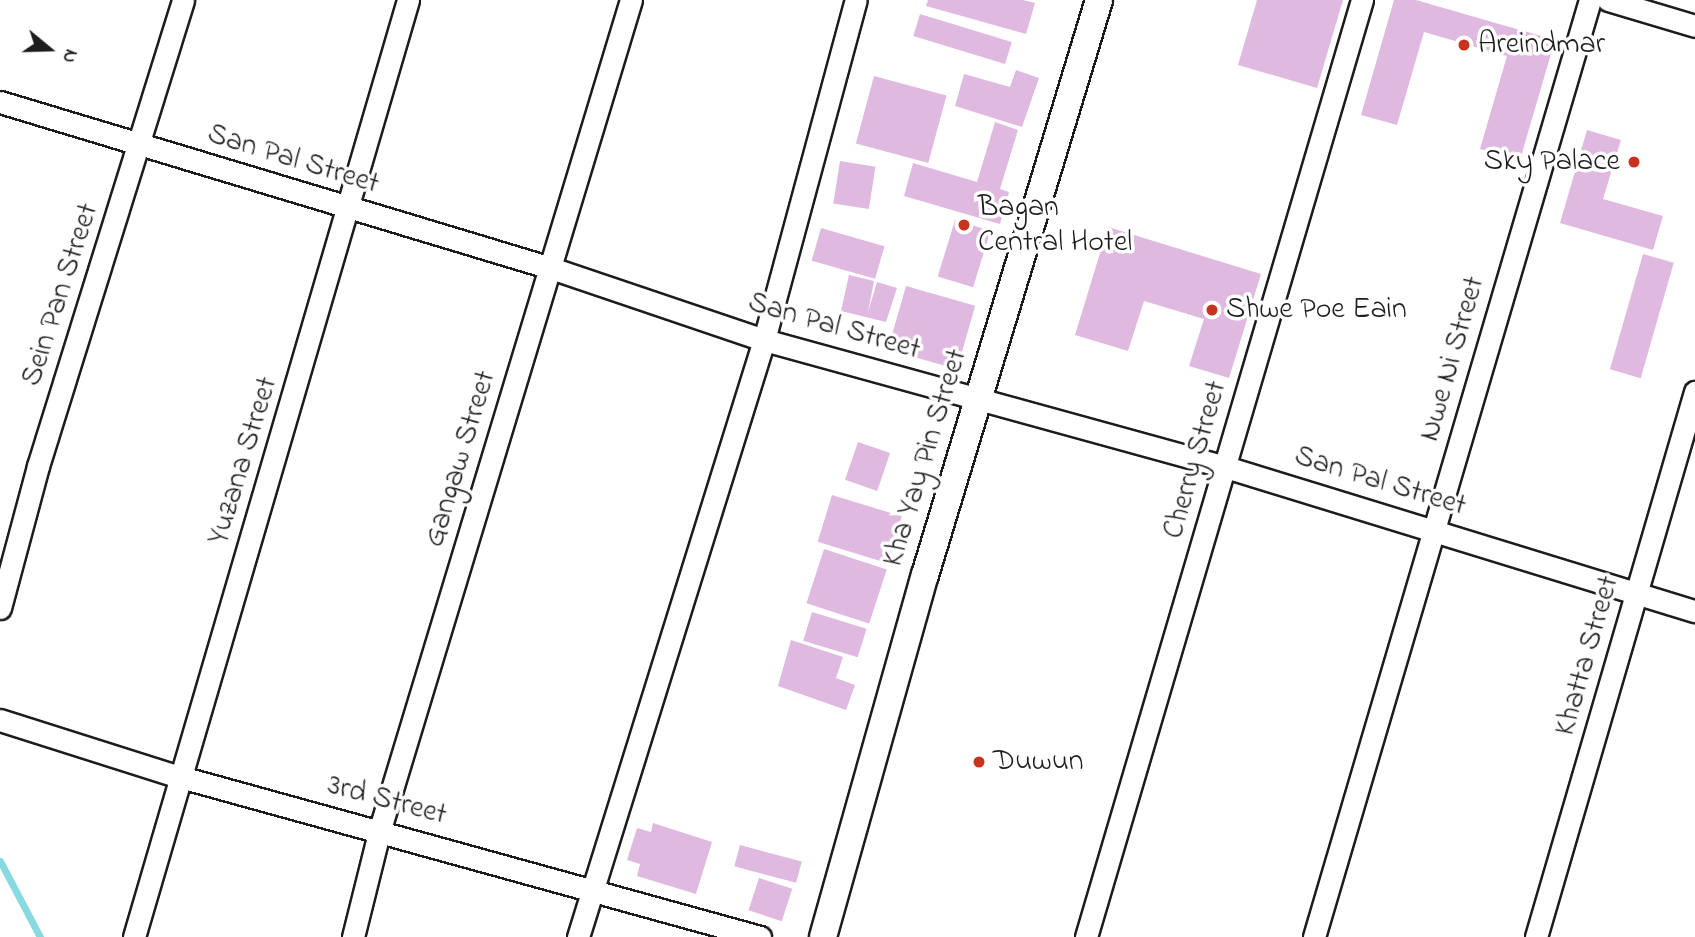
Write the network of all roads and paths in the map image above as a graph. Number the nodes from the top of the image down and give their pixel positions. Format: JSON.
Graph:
{"nodes":[{"id":1,"x":183,"y":0,"type":"edge"},
{"id":2,"x":408,"y":0,"type":"edge"},
{"id":3,"x":631,"y":0,"type":"edge"},
{"id":4,"x":856,"y":0,"type":"edge"},
{"id":5,"x":1099,"y":0,"type":"edge"},
{"id":6,"x":1362,"y":0,"type":"edge"},
{"id":7,"x":1590,"y":0,"type":"edge"},
{"id":8,"x":1608,"y":0,"type":"edge"},
{"id":9,"x":1695,"y":26,"type":"edge"},
{"id":10,"x":0,"y":102,"type":"edge"},
{"id":11,"x":141,"y":144,"type":"junction"},
{"id":12,"x":348,"y":208,"type":"junction"},
{"id":13,"x":551,"y":268,"type":"junction"},
{"id":14,"x":764,"y":340,"type":"junction"},
{"id":15,"x":1695,"y":392,"type":"edge"},
{"id":16,"x":979,"y":397,"type":"junction"},
{"id":17,"x":1226,"y":467,"type":"junction"},
{"id":18,"x":1434,"y":530,"type":"junction"},
{"id":19,"x":1638,"y":594,"type":"junction"},
{"id":20,"x":0,"y":608,"type":"edge"},
{"id":21,"x":1695,"y":611,"type":"edge"},
{"id":22,"x":0,"y":720,"type":"edge"},
{"id":23,"x":177,"y":776,"type":"junction"},
{"id":24,"x":380,"y":829,"type":"junction"},
{"id":25,"x":595,"y":890,"type":"junction"},
{"id":26,"x":134,"y":937,"type":"edge"},
{"id":27,"x":352,"y":937,"type":"edge"},
{"id":28,"x":578,"y":937,"type":"edge"},
{"id":29,"x":760,"y":937,"type":"edge"},
{"id":30,"x":823,"y":937,"type":"edge"},
{"id":31,"x":1086,"y":937,"type":"edge"},
{"id":32,"x":1314,"y":937,"type":"edge"},
{"id":33,"x":1536,"y":937,"type":"edge"}],
"edges":[{"from":1,"to":11,"type":"street","name":"Sein Pan Street"},
{"from":2,"to":12,"type":"street","name":"Yuzana Street"},
{"from":3,"to":13,"type":"street","name":"Gangaw Street"},
{"from":4,"to":14,"type":"street"},
{"from":5,"to":16,"type":"street","name":"Kha Yay Pin Street"},
{"from":6,"to":17,"type":"street","name":"Cherry Street"},
{"from":7,"to":18,"type":"street","name":"Nwe Ni Street"},
{"from":8,"to":9,"type":"street"},
{"from":10,"to":11,"type":"street","name":"San Pal Street"},
{"from":11,"to":12,"type":"street","name":"San Pal Street"},
{"from":11,"to":20,"type":"street","name":"Sein Pan Street"},
{"from":12,"to":13,"type":"street","name":"San Pal Street"},
{"from":12,"to":23,"type":"street","name":"Yuzana Street"},
{"from":13,"to":14,"type":"street","name":"San Pal Street"},
{"from":13,"to":24,"type":"street","name":"Gangaw Street"},
{"from":14,"to":16,"type":"street","name":"San Pal Street"},
{"from":14,"to":25,"type":"street"},
{"from":15,"to":19,"type":"street","name":"Khatta Street"},
{"from":16,"to":17,"type":"street","name":"San Pal Street"},
{"from":16,"to":30,"type":"street","name":"Kha Yay Pin Street"},
{"from":17,"to":18,"type":"street","name":"San Pal Street"},
{"from":17,"to":31,"type":"street","name":"Cherry Street"},
{"from":18,"to":19,"type":"street","name":"San Pal Street"},
{"from":18,"to":32,"type":"street","name":"Nwe Ni Street"},
{"from":19,"to":21,"type":"street","name":"San Pal Street"},
{"from":19,"to":33,"type":"street","name":"Khatta Street"},
{"from":22,"to":23,"type":"street","name":"3rd Street"},
{"from":23,"to":24,"type":"street","name":"3rd Street"},
{"from":23,"to":26,"type":"street","name":"Yuzana Street"},
{"from":24,"to":25,"type":"street","name":"3rd Street"},
{"from":24,"to":27,"type":"street","name":"Gangaw Street"},
{"from":25,"to":28,"type":"street"},
{"from":25,"to":29,"type":"street","name":"3rd Street"}]}
